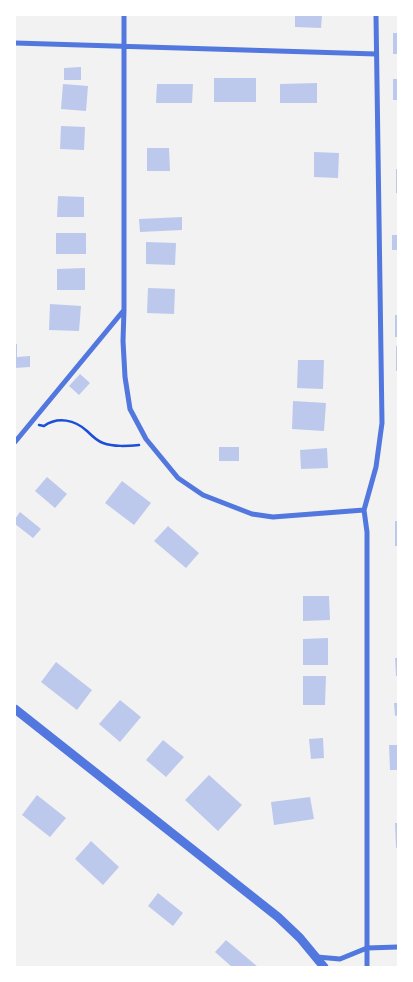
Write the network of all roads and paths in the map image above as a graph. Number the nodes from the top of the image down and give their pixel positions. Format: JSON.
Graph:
{"nodes":[{"id":1,"x":124,"y":15,"type":"edge"},
{"id":2,"x":376,"y":15,"type":"edge"},
{"id":3,"x":15,"y":43,"type":"edge"},
{"id":4,"x":124,"y":47,"type":"junction"},
{"id":5,"x":376,"y":54,"type":"junction"},
{"id":6,"x":124,"y":310,"type":"junction"},
{"id":7,"x":27,"y":427,"type":"junction"},
{"id":8,"x":146,"y":439,"type":"junction"},
{"id":9,"x":15,"y":442,"type":"edge"},
{"id":10,"x":364,"y":510,"type":"junction"},
{"id":11,"x":15,"y":709,"type":"edge"},
{"id":12,"x":398,"y":947,"type":"edge"},
{"id":13,"x":367,"y":948,"type":"junction"},
{"id":14,"x":317,"y":957,"type":"junction"},
{"id":15,"x":324,"y":967,"type":"edge"},
{"id":16,"x":367,"y":967,"type":"edge"}],
"edges":[{"from":1,"to":4,"type":"street"},
{"from":2,"to":5,"type":"street"},
{"from":3,"to":4,"type":"street"},
{"from":4,"to":5,"type":"street"},
{"from":4,"to":6,"type":"street"},
{"from":5,"to":10,"type":"street"},
{"from":6,"to":7,"type":"street"},
{"from":6,"to":8,"type":"street"},
{"from":7,"to":8,"type":"path"},
{"from":7,"to":9,"type":"street"},
{"from":8,"to":10,"type":"street"},
{"from":10,"to":13,"type":"street"},
{"from":11,"to":14,"type":"street"},
{"from":12,"to":13,"type":"street"},
{"from":13,"to":14,"type":"street"},
{"from":13,"to":16,"type":"street"},
{"from":14,"to":15,"type":"street"}]}
